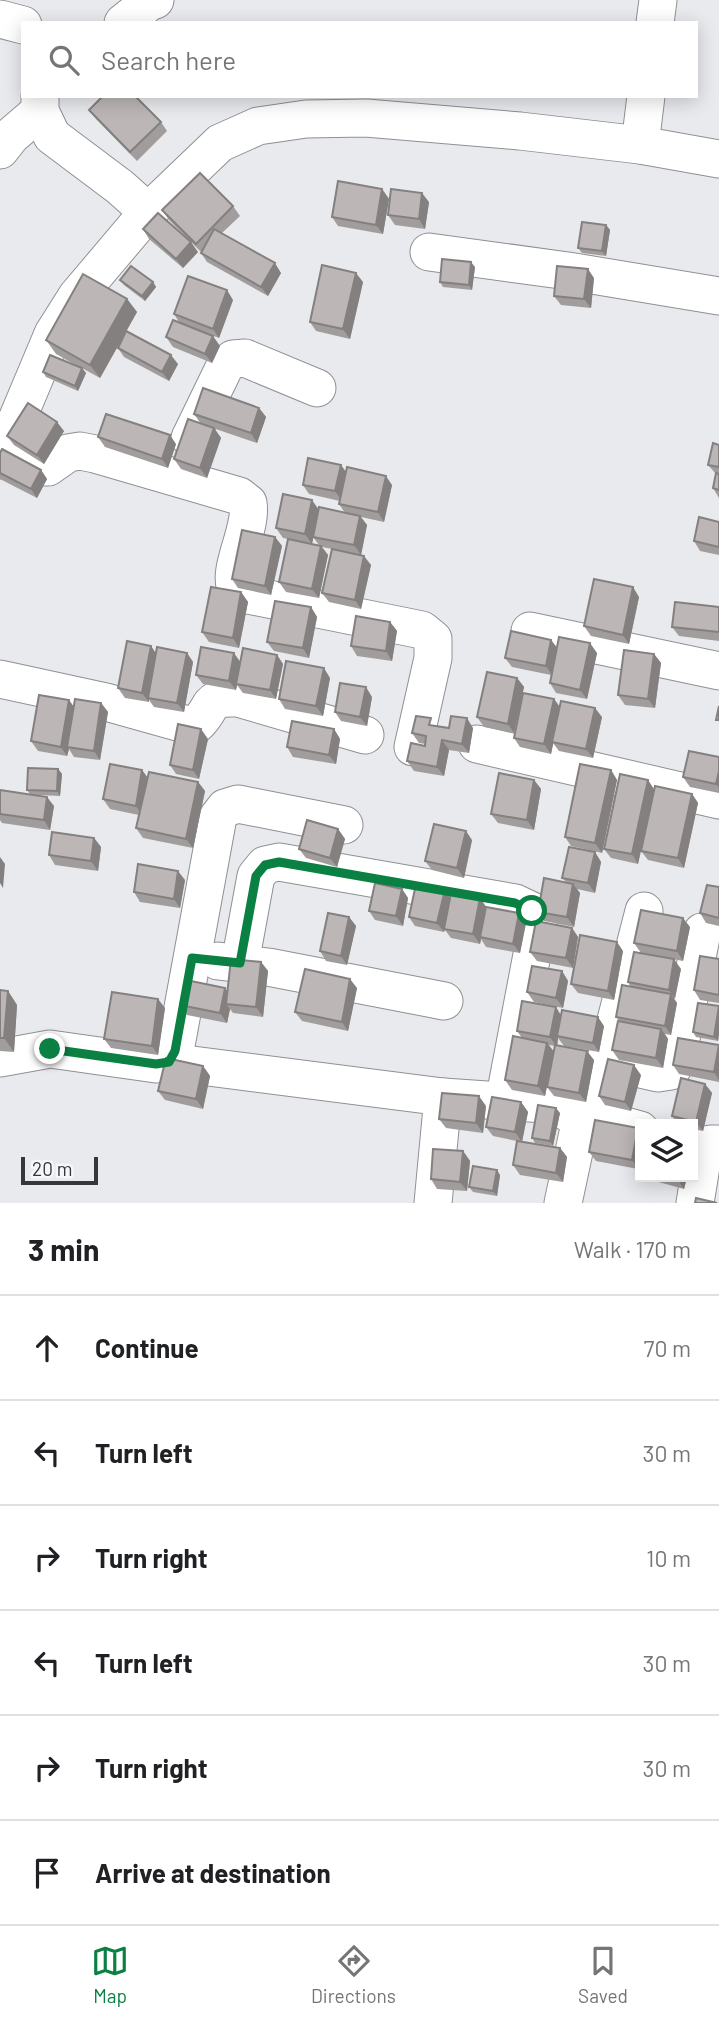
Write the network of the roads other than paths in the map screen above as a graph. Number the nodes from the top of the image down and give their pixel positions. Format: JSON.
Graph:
{"nodes":[{"id":1,"x":40,"y":0,"type":"edge"},
{"id":2,"x":155,"y":0,"type":"edge"},
{"id":3,"x":658,"y":0,"type":"edge"},
{"id":4,"x":0,"y":19,"type":"edge"},
{"id":5,"x":41,"y":21,"type":"edge"},
{"id":6,"x":125,"y":21,"type":"edge"},
{"id":7,"x":655,"y":21,"type":"edge"},
{"id":8,"x":21,"y":24,"type":"edge"},
{"id":9,"x":646,"y":98,"type":"edge"},
{"id":10,"x":40,"y":104,"type":"edge"},
{"id":11,"x":640,"y":145,"type":"junction"},
{"id":12,"x":0,"y":150,"type":"edge"},
{"id":13,"x":719,"y":159,"type":"edge"},
{"id":14,"x":148,"y":212,"type":"junction"},
{"id":15,"x":429,"y":252,"type":"dead end"},
{"id":16,"x":719,"y":296,"type":"edge"},
{"id":17,"x":317,"y":388,"type":"dead end"},
{"id":18,"x":1,"y":456,"type":"edge"},
{"id":19,"x":173,"y":477,"type":"junction"},
{"id":20,"x":530,"y":631,"type":"dead end"},
{"id":21,"x":719,"y":671,"type":"edge"},
{"id":22,"x":0,"y":680,"type":"edge"},
{"id":23,"x":365,"y":735,"type":"dead end"},
{"id":24,"x":477,"y":744,"type":"dead end"},
{"id":25,"x":413,"y":747,"type":"edge"},
{"id":26,"x":719,"y":800,"type":"edge"},
{"id":27,"x":344,"y":824,"type":"dead end"},
{"id":28,"x":644,"y":911,"type":"edge"},
{"id":29,"x":702,"y":932,"type":"dead end"},
{"id":30,"x":192,"y":958,"type":"junction"},
{"id":31,"x":240,"y":963,"type":"junction"},
{"id":32,"x":444,"y":1001,"type":"dead end"},
{"id":33,"x":0,"y":1058,"type":"edge"},
{"id":34,"x":606,"y":1061,"type":"junction"},
{"id":35,"x":169,"y":1062,"type":"junction"},
{"id":36,"x":443,"y":1097,"type":"junction"},
{"id":37,"x":504,"y":1102,"type":"junction"},
{"id":38,"x":589,"y":1119,"type":"junction"},
{"id":39,"x":635,"y":1129,"type":"edge"},
{"id":40,"x":710,"y":1138,"type":"edge"},
{"id":41,"x":434,"y":1203,"type":"edge"},
{"id":42,"x":563,"y":1203,"type":"edge"},
{"id":43,"x":695,"y":1203,"type":"edge"}],
"edges":[{"from":1,"to":5,"type":"street"},
{"from":2,"to":6,"type":"street"},
{"from":3,"to":7,"type":"street"},
{"from":4,"to":8,"type":"street"},
{"from":9,"to":11,"type":"street"},
{"from":10,"to":12,"type":"street"},
{"from":10,"to":14,"type":"street"},
{"from":11,"to":13,"type":"street"},
{"from":11,"to":14,"type":"street"},
{"from":14,"to":18,"type":"street"},
{"from":15,"to":16,"type":"street"},
{"from":17,"to":19,"type":"street"},
{"from":18,"to":19,"type":"street"},
{"from":19,"to":25,"type":"street"},
{"from":20,"to":21,"type":"street"},
{"from":22,"to":23,"type":"street"},
{"from":24,"to":26,"type":"street"},
{"from":27,"to":30,"type":"street"},
{"from":28,"to":34,"type":"street"},
{"from":29,"to":34,"type":"street"},
{"from":30,"to":31,"type":"street"},
{"from":30,"to":35,"type":"street"},
{"from":31,"to":32,"type":"street"},
{"from":31,"to":37,"type":"street"},
{"from":33,"to":35,"type":"street"},
{"from":34,"to":38,"type":"street"},
{"from":35,"to":36,"type":"street"},
{"from":36,"to":37,"type":"street"},
{"from":36,"to":41,"type":"street"},
{"from":37,"to":38,"type":"street"},
{"from":38,"to":39,"type":"street"},
{"from":38,"to":42,"type":"street"},
{"from":40,"to":43,"type":"street"}]}
